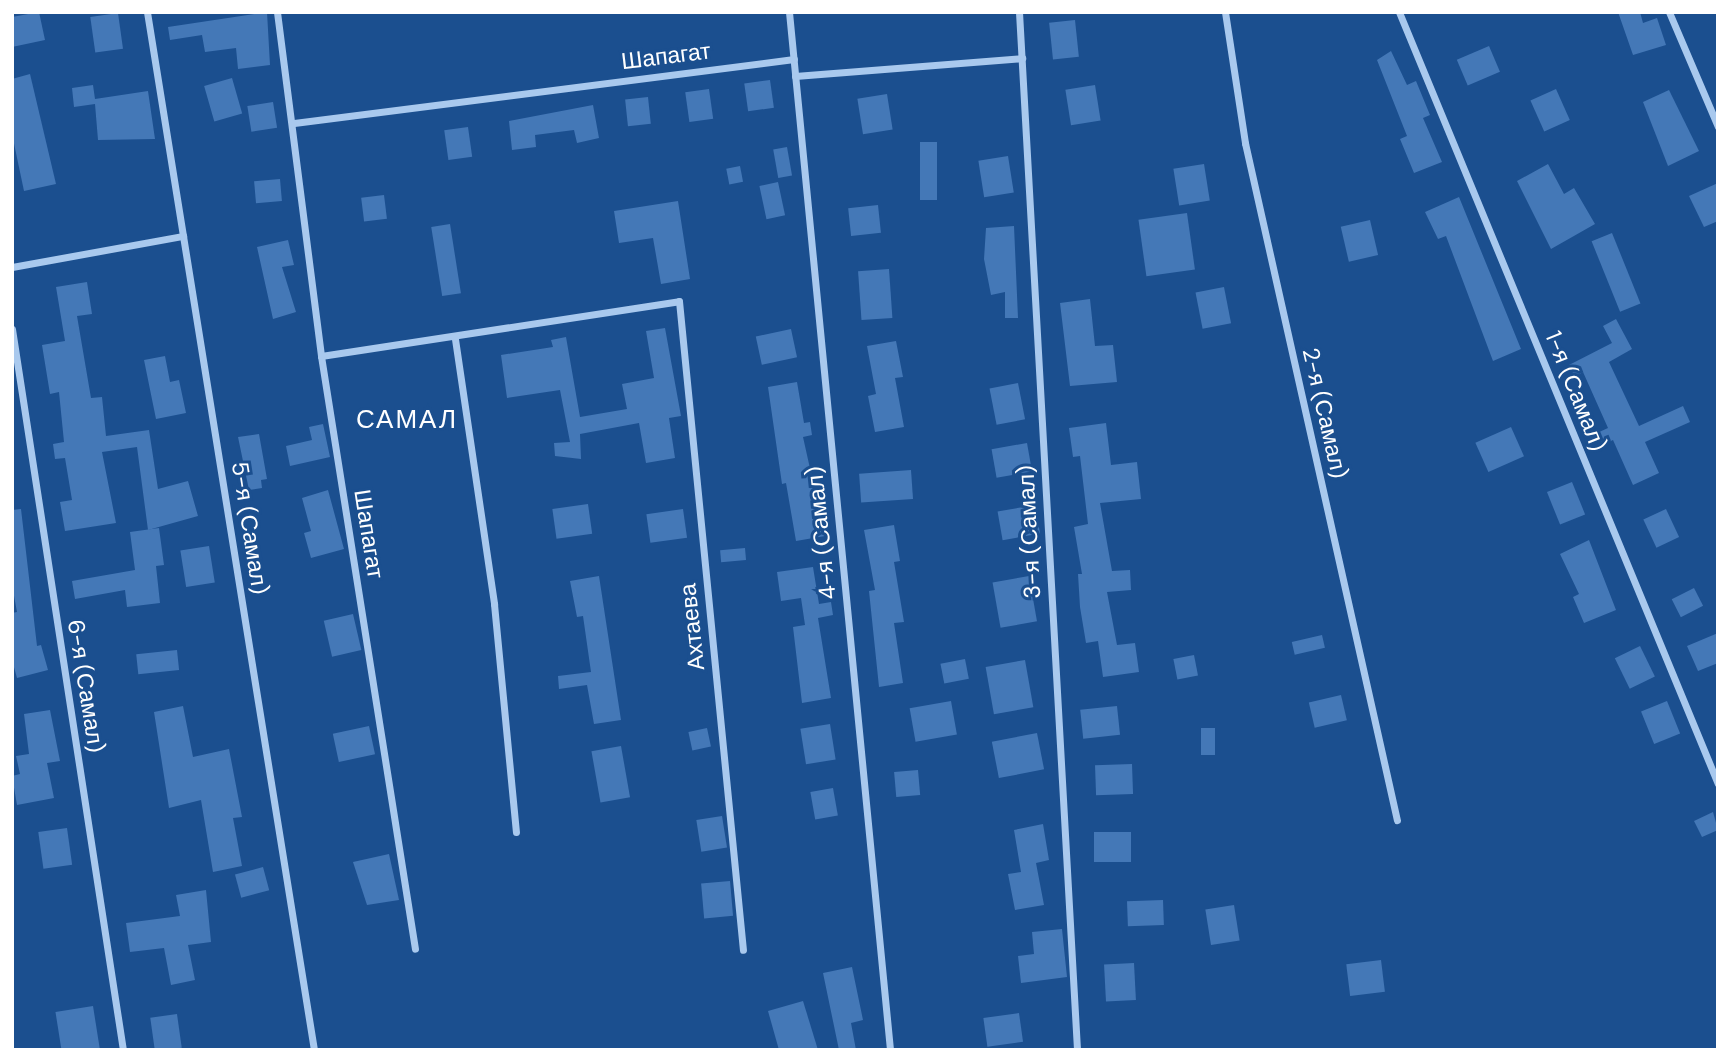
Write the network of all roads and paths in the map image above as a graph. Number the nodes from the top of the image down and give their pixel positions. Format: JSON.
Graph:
{"nodes":[{"id":1,"x":147,"y":12,"type":"edge"},
{"id":2,"x":277,"y":12,"type":"edge"},
{"id":3,"x":789,"y":12,"type":"edge"},
{"id":4,"x":1019,"y":12,"type":"edge"},
{"id":5,"x":1225,"y":12,"type":"edge"},
{"id":6,"x":1399,"y":12,"type":"edge"},
{"id":7,"x":1669,"y":12,"type":"edge"},
{"id":8,"x":1023,"y":58,"type":"junction"},
{"id":9,"x":794,"y":59,"type":"junction"},
{"id":10,"x":795,"y":76,"type":"junction"},
{"id":11,"x":293,"y":123,"type":"junction"},
{"id":12,"x":1718,"y":127,"type":"edge"},
{"id":13,"x":183,"y":236,"type":"junction"},
{"id":14,"x":12,"y":267,"type":"edge"},
{"id":15,"x":12,"y":329,"type":"edge"},
{"id":16,"x":455,"y":339,"type":"junction"},
{"id":17,"x":321,"y":356,"type":"junction"},
{"id":18,"x":1718,"y":784,"type":"edge"},
{"id":19,"x":1397,"y":820,"type":"dead end"},
{"id":20,"x":516,"y":832,"type":"dead end"},
{"id":21,"x":415,"y":950,"type":"dead end"},
{"id":22,"x":743,"y":950,"type":"dead end"},
{"id":23,"x":123,"y":1050,"type":"edge"},
{"id":24,"x":314,"y":1050,"type":"edge"},
{"id":25,"x":890,"y":1050,"type":"edge"},
{"id":26,"x":1077,"y":1050,"type":"edge"}],
"edges":[{"from":1,"to":13,"type":"street","name":"5-я (Самал)"},
{"from":2,"to":11,"type":"street","name":"Шапагат"},
{"from":3,"to":9,"type":"street","name":"4-я (Самал)"},
{"from":4,"to":8,"type":"street","name":"3-я (Самал)"},
{"from":5,"to":19,"type":"street","name":"2-я (Самал)"},
{"from":6,"to":18,"type":"street","name":"1-я (Самал)"},
{"from":7,"to":12,"type":"street"},
{"from":8,"to":10,"type":"street"},
{"from":8,"to":26,"type":"street","name":"3-я (Самал)"},
{"from":9,"to":10,"type":"street","name":"4-я (Самал)"},
{"from":9,"to":11,"type":"street","name":"Шапагат"},
{"from":10,"to":25,"type":"street","name":"4-я (Самал)"},
{"from":11,"to":17,"type":"street","name":"Шапагат"},
{"from":13,"to":14,"type":"street"},
{"from":13,"to":24,"type":"street","name":"5-я (Самал)"},
{"from":15,"to":23,"type":"street","name":"6-я (Самал)"},
{"from":16,"to":17,"type":"street"},
{"from":16,"to":20,"type":"street"},
{"from":16,"to":22,"type":"street","name":"Ахтаева"},
{"from":17,"to":21,"type":"street","name":"Шапагат"}]}
